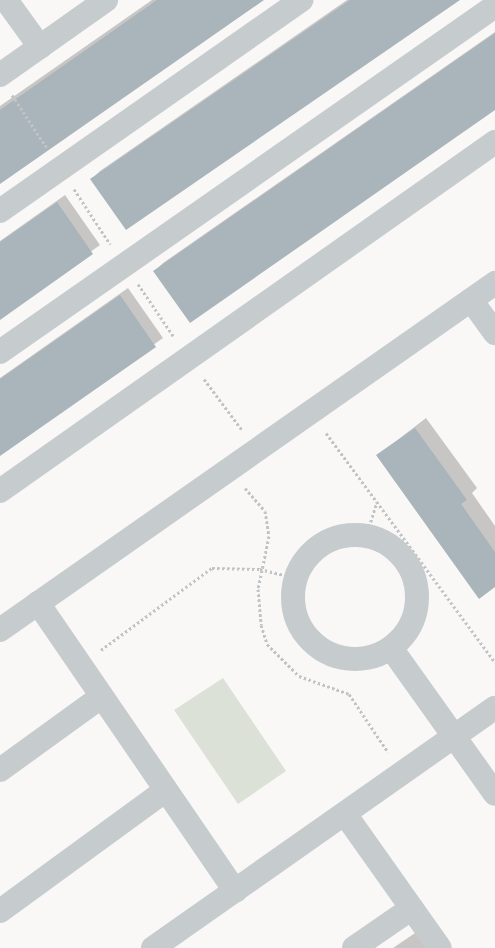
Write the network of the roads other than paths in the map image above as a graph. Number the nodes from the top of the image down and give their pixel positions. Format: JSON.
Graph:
{"nodes":[{"id":1,"x":6,"y":0,"type":"edge"},
{"id":2,"x":106,"y":0,"type":"edge"},
{"id":3,"x":301,"y":0,"type":"edge"},
{"id":4,"x":495,"y":6,"type":"edge"},
{"id":5,"x":40,"y":47,"type":"junction"},
{"id":6,"x":0,"y":74,"type":"edge"},
{"id":7,"x":495,"y":142,"type":"edge"},
{"id":8,"x":0,"y":211,"type":"edge"},
{"id":9,"x":495,"y":283,"type":"edge"},
{"id":10,"x":472,"y":300,"type":"junction"},
{"id":11,"x":495,"y":333,"type":"edge"},
{"id":12,"x":0,"y":352,"type":"edge"},
{"id":13,"x":0,"y":491,"type":"edge"},
{"id":14,"x":38,"y":604,"type":"junction"},
{"id":15,"x":0,"y":630,"type":"edge"},
{"id":16,"x":390,"y":648,"type":"junction"},
{"id":17,"x":102,"y":697,"type":"junction"},
{"id":18,"x":495,"y":708,"type":"edge"},
{"id":19,"x":454,"y":737,"type":"junction"},
{"id":20,"x":0,"y":770,"type":"edge"},
{"id":21,"x":166,"y":790,"type":"junction"},
{"id":22,"x":495,"y":794,"type":"edge"},
{"id":23,"x":345,"y":814,"type":"junction"},
{"id":24,"x":235,"y":891,"type":"junction"},
{"id":25,"x":412,"y":908,"type":"junction"},
{"id":26,"x":0,"y":911,"type":"edge"},
{"id":27,"x":153,"y":948,"type":"edge"},
{"id":28,"x":354,"y":948,"type":"edge"},
{"id":29,"x":440,"y":948,"type":"edge"}],
"edges":[{"from":1,"to":5,"type":"street"},
{"from":2,"to":5,"type":"street"},
{"from":3,"to":8,"type":"street"},
{"from":4,"to":12,"type":"street"},
{"from":5,"to":6,"type":"street"},
{"from":7,"to":13,"type":"street"},
{"from":9,"to":10,"type":"street"},
{"from":10,"to":11,"type":"street"},
{"from":10,"to":14,"type":"street"},
{"from":14,"to":15,"type":"street"},
{"from":14,"to":17,"type":"street"},
{"from":16,"to":16,"type":"street"},
{"from":16,"to":19,"type":"street"},
{"from":17,"to":20,"type":"street"},
{"from":17,"to":21,"type":"street"},
{"from":18,"to":19,"type":"street"},
{"from":19,"to":22,"type":"street"},
{"from":19,"to":23,"type":"street"},
{"from":21,"to":24,"type":"street"},
{"from":21,"to":26,"type":"street"},
{"from":23,"to":24,"type":"street"},
{"from":23,"to":25,"type":"street"},
{"from":24,"to":27,"type":"street"},
{"from":25,"to":28,"type":"street"},
{"from":25,"to":29,"type":"street"}]}
